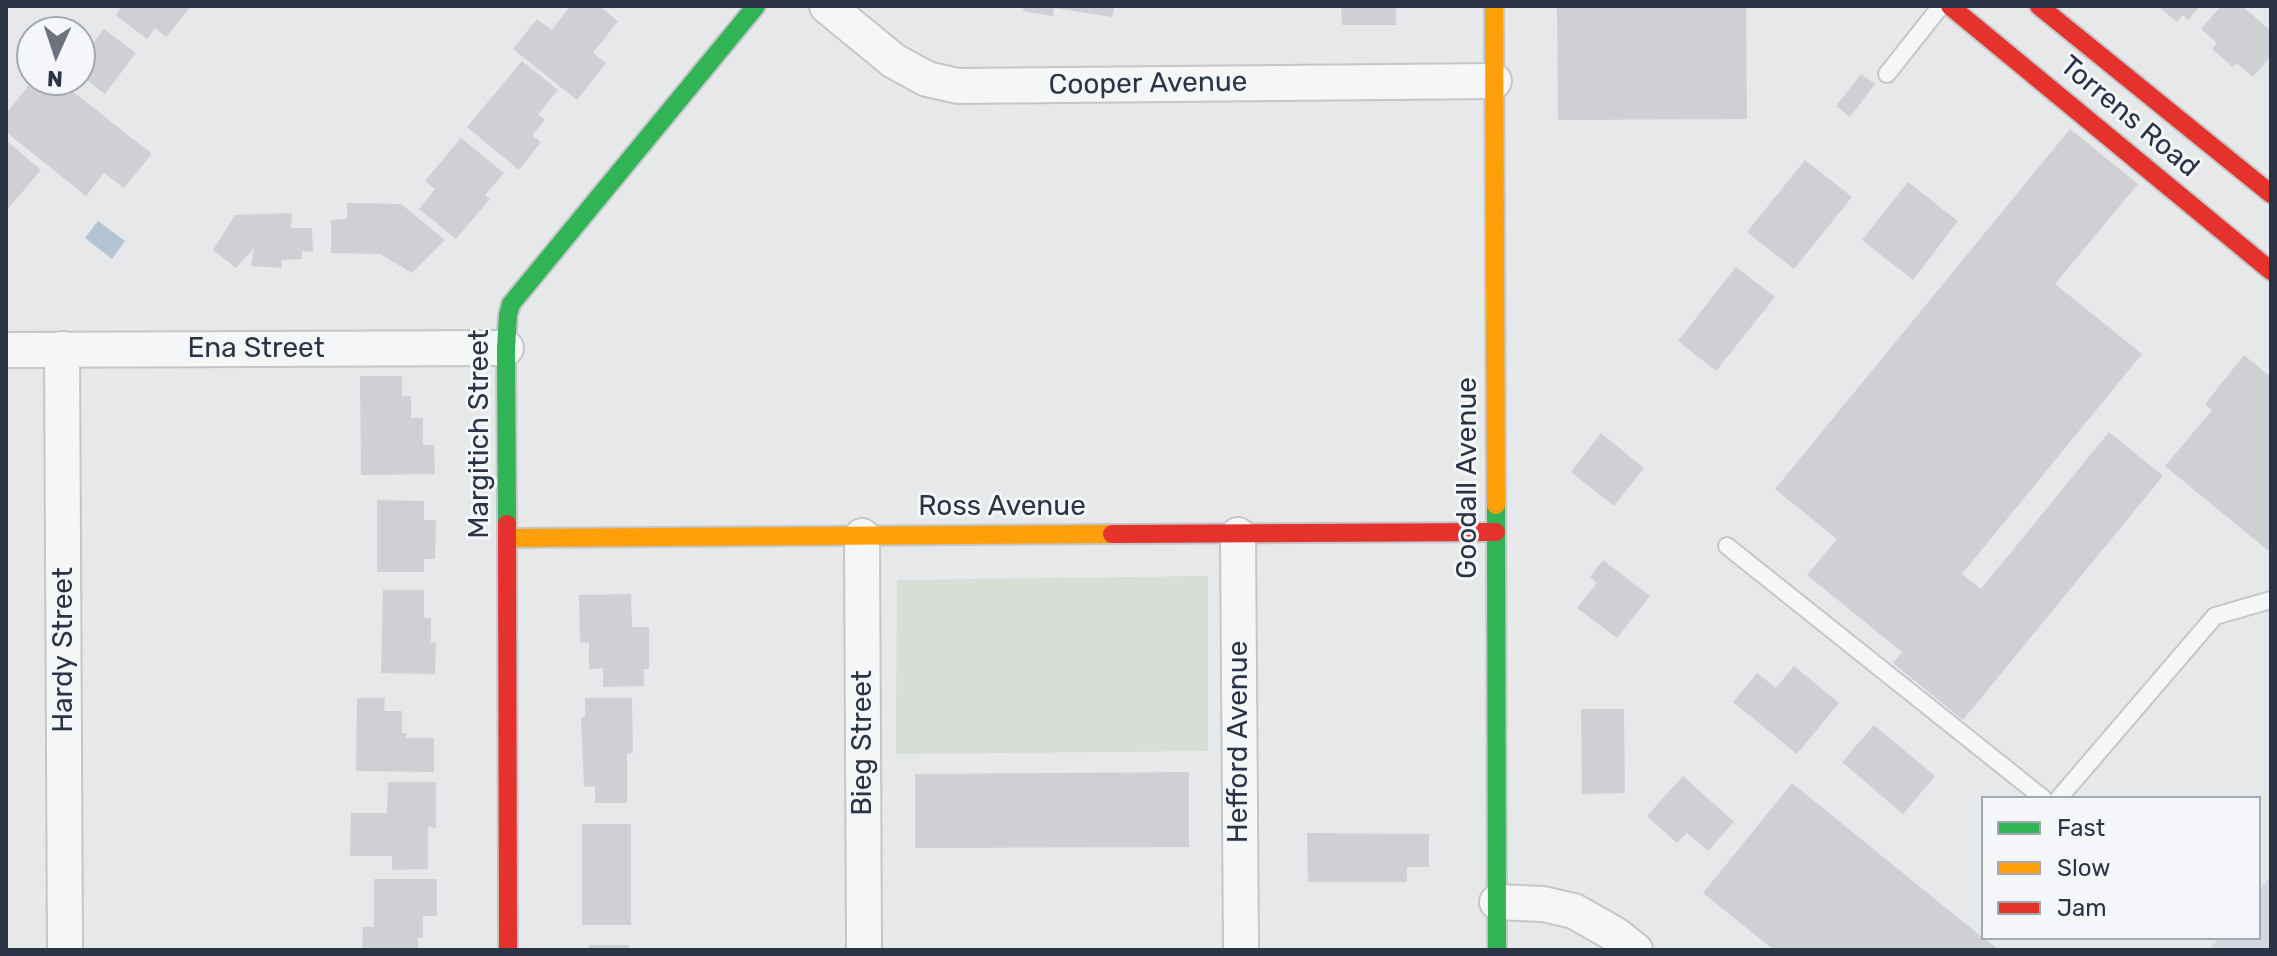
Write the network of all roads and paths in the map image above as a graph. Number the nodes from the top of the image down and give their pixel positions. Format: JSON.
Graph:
{"nodes":[{"id":1,"x":756,"y":6,"type":"edge"},
{"id":2,"x":827,"y":6,"type":"edge"},
{"id":3,"x":1494,"y":6,"type":"edge"},
{"id":4,"x":1941,"y":6,"type":"edge"},
{"id":5,"x":1950,"y":6,"type":"edge"},
{"id":6,"x":2039,"y":6,"type":"edge"},
{"id":7,"x":1887,"y":74,"type":"dead end"},
{"id":8,"x":1494,"y":81,"type":"junction"},
{"id":9,"x":2271,"y":194,"type":"edge"},
{"id":10,"x":2271,"y":271,"type":"edge"},
{"id":11,"x":506,"y":348,"type":"junction"},
{"id":12,"x":62,"y":349,"type":"junction"},
{"id":13,"x":6,"y":350,"type":"edge"},
{"id":14,"x":1496,"y":532,"type":"junction"},
{"id":15,"x":1238,"y":535,"type":"junction"},
{"id":16,"x":862,"y":536,"type":"junction"},
{"id":17,"x":508,"y":538,"type":"junction"},
{"id":18,"x":1727,"y":546,"type":"dead end"},
{"id":19,"x":2271,"y":600,"type":"edge"},
{"id":20,"x":2040,"y":796,"type":"edge"},
{"id":21,"x":2061,"y":796,"type":"edge"},
{"id":22,"x":1497,"y":902,"type":"junction"},
{"id":23,"x":65,"y":950,"type":"edge"},
{"id":24,"x":508,"y":950,"type":"edge"},
{"id":25,"x":864,"y":950,"type":"edge"},
{"id":26,"x":1241,"y":950,"type":"edge"},
{"id":27,"x":1497,"y":950,"type":"edge"},
{"id":28,"x":1635,"y":950,"type":"edge"}],
"edges":[{"from":1,"to":11,"type":"street","name":"Margitich Street"},
{"from":2,"to":8,"type":"street","name":"Cooper Avenue"},
{"from":3,"to":8,"type":"street","name":"Goodall Avenue"},
{"from":4,"to":7,"type":"lane"},
{"from":5,"to":10,"type":"street","name":"Torrens Road"},
{"from":6,"to":9,"type":"street","name":"Torrens Road"},
{"from":8,"to":14,"type":"street","name":"Goodall Avenue"},
{"from":11,"to":12,"type":"street","name":"Ena Street"},
{"from":11,"to":17,"type":"street","name":"Margitich Street"},
{"from":12,"to":13,"type":"street","name":"Ena Street"},
{"from":12,"to":23,"type":"street","name":"Hardy Street"},
{"from":14,"to":15,"type":"street","name":"Ross Avenue"},
{"from":14,"to":22,"type":"street","name":"Goodall Avenue"},
{"from":15,"to":16,"type":"street","name":"Ross Avenue"},
{"from":15,"to":26,"type":"street","name":"Hefford Avenue"},
{"from":16,"to":17,"type":"street","name":"Ross Avenue"},
{"from":16,"to":25,"type":"street","name":"Bieg Street"},
{"from":17,"to":24,"type":"street","name":"Margitich Street"},
{"from":18,"to":20,"type":"lane"},
{"from":19,"to":21,"type":"lane"},
{"from":22,"to":27,"type":"street","name":"Goodall Avenue"},
{"from":22,"to":28,"type":"street"}]}
